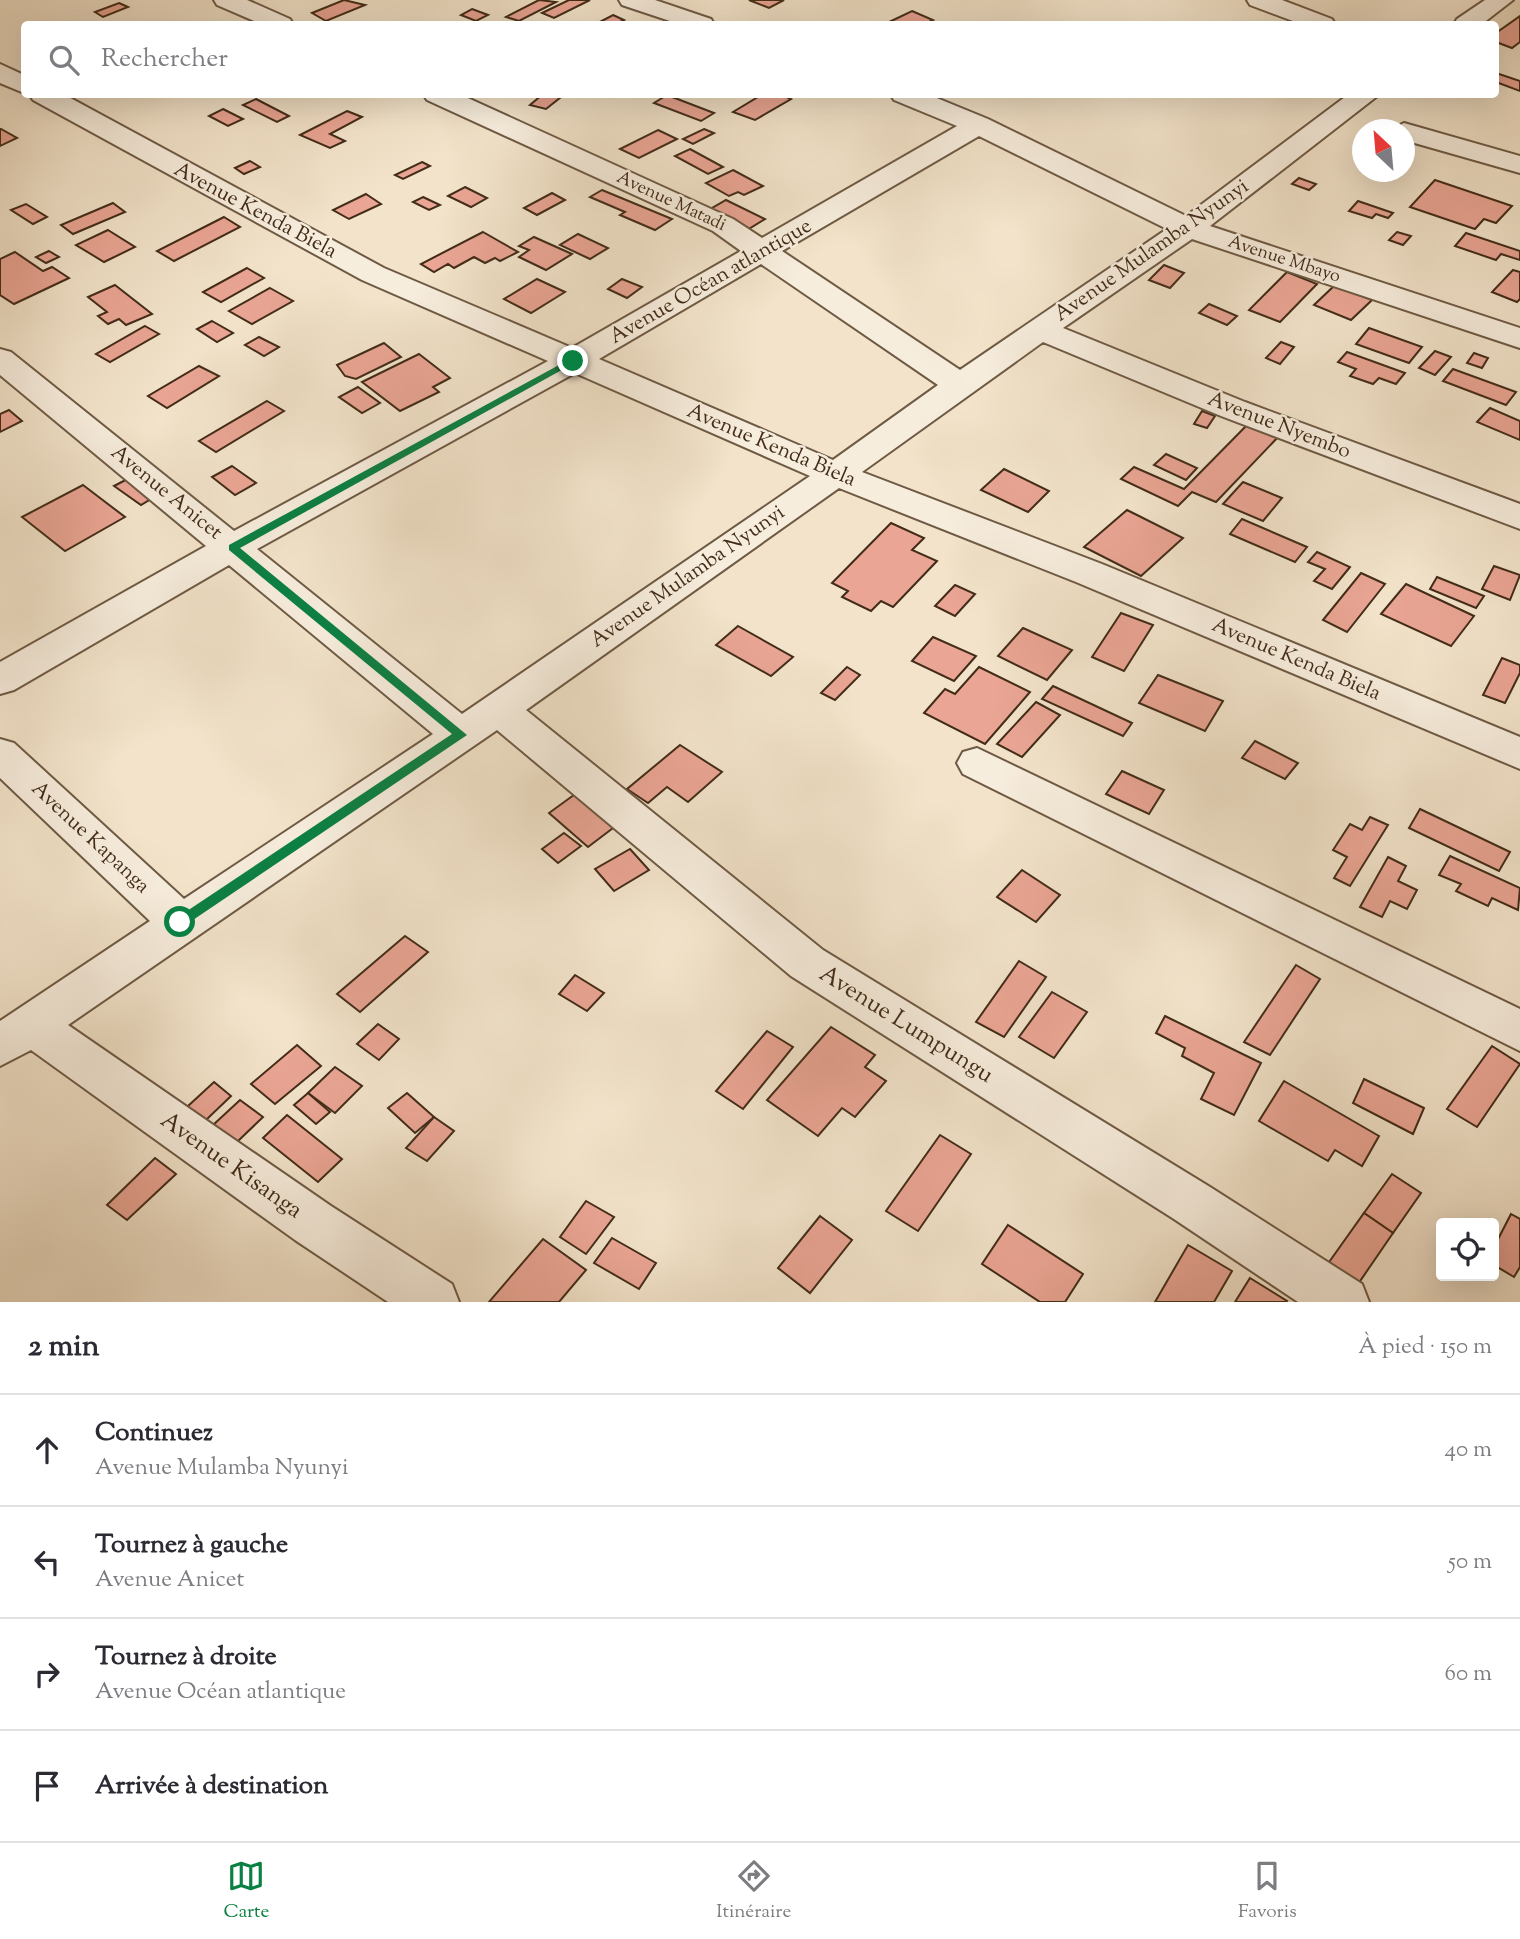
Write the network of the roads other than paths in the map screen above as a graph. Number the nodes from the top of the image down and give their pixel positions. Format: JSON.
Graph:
{"nodes":[{"id":1,"x":226,"y":0,"type":"edge"},
{"id":2,"x":631,"y":0,"type":"edge"},
{"id":3,"x":1259,"y":0,"type":"edge"},
{"id":4,"x":1501,"y":0,"type":"edge"},
{"id":5,"x":274,"y":21,"type":"edge"},
{"id":6,"x":693,"y":21,"type":"edge"},
{"id":7,"x":1315,"y":21,"type":"edge"},
{"id":8,"x":1470,"y":21,"type":"edge"},
{"id":9,"x":0,"y":72,"type":"edge"},
{"id":10,"x":21,"y":83,"type":"edge"},
{"id":11,"x":49,"y":98,"type":"edge"},
{"id":12,"x":445,"y":98,"type":"edge"},
{"id":13,"x":913,"y":98,"type":"edge"},
{"id":14,"x":1354,"y":103,"type":"edge"},
{"id":15,"x":1382,"y":119,"type":"edge"},
{"id":16,"x":978,"y":125,"type":"junction"},
{"id":17,"x":1415,"y":134,"type":"edge"},
{"id":18,"x":1520,"y":165,"type":"edge"},
{"id":19,"x":1188,"y":228,"type":"junction"},
{"id":20,"x":763,"y":252,"type":"junction"},
{"id":21,"x":1040,"y":330,"type":"junction"},
{"id":22,"x":1520,"y":338,"type":"edge"},
{"id":23,"x":0,"y":359,"type":"edge"},
{"id":24,"x":573,"y":361,"type":"junction"},
{"id":25,"x":960,"y":385,"type":"junction"},
{"id":26,"x":836,"y":474,"type":"junction"},
{"id":27,"x":1520,"y":517,"type":"edge"},
{"id":28,"x":233,"y":547,"type":"junction"},
{"id":29,"x":0,"y":680,"type":"edge"},
{"id":30,"x":498,"y":709,"type":"junction"},
{"id":31,"x":461,"y":735,"type":"junction"},
{"id":32,"x":0,"y":754,"type":"edge"},
{"id":33,"x":1520,"y":754,"type":"edge"},
{"id":34,"x":977,"y":763,"type":"dead end"},
{"id":35,"x":180,"y":922,"type":"junction"},
{"id":36,"x":1520,"y":1031,"type":"edge"},
{"id":37,"x":16,"y":1036,"type":"edge"},
{"id":38,"x":433,"y":1302,"type":"edge"},
{"id":39,"x":1343,"y":1302,"type":"edge"}],
"edges":[{"from":1,"to":5,"type":"street"},
{"from":2,"to":6,"type":"street"},
{"from":3,"to":7,"type":"street"},
{"from":4,"to":8,"type":"street"},
{"from":9,"to":10,"type":"street"},
{"from":11,"to":24,"type":"street","name":"Avenue Kenda Biela"},
{"from":12,"to":20,"type":"street","name":"Avenue Matadi"},
{"from":13,"to":16,"type":"street","name":"Avenue Mbayo"},
{"from":14,"to":15,"type":"street"},
{"from":14,"to":19,"type":"street","name":"Avenue Mulamba Nyunyi"},
{"from":16,"to":19,"type":"street","name":"Avenue Mbayo"},
{"from":16,"to":20,"type":"street","name":"Avenue Océan atlantique"},
{"from":17,"to":18,"type":"street"},
{"from":19,"to":21,"type":"street","name":"Avenue Mulamba Nyunyi"},
{"from":19,"to":22,"type":"street","name":"Avenue Mbayo"},
{"from":20,"to":24,"type":"street","name":"Avenue Océan atlantique"},
{"from":20,"to":25,"type":"street","name":"Avenue Matadi"},
{"from":21,"to":25,"type":"street","name":"Avenue Mulamba Nyunyi"},
{"from":21,"to":27,"type":"street","name":"Avenue Nyembo"},
{"from":23,"to":28,"type":"street","name":"Avenue Anicet"},
{"from":24,"to":26,"type":"street","name":"Avenue Kenda Biela"},
{"from":24,"to":28,"type":"street","name":"Avenue Océan atlantique"},
{"from":25,"to":26,"type":"street","name":"Avenue Mulamba Nyunyi"},
{"from":26,"to":30,"type":"street","name":"Avenue Mulamba Nyunyi"},
{"from":26,"to":33,"type":"street","name":"Avenue Kenda Biela"},
{"from":28,"to":29,"type":"street","name":"Avenue Océan atlantique"},
{"from":28,"to":31,"type":"street","name":"Avenue Anicet"},
{"from":30,"to":31,"type":"street","name":"Avenue Mulamba Nyunyi"},
{"from":30,"to":39,"type":"street","name":"Avenue Lumpungu"},
{"from":31,"to":35,"type":"street","name":"Avenue Mulamba Nyunyi"},
{"from":32,"to":35,"type":"street","name":"Avenue Kapanga"},
{"from":34,"to":36,"type":"street"},
{"from":35,"to":37,"type":"street","name":"Avenue Mulamba Nyunyi"},
{"from":37,"to":38,"type":"street","name":"Avenue Kisanga"}]}
